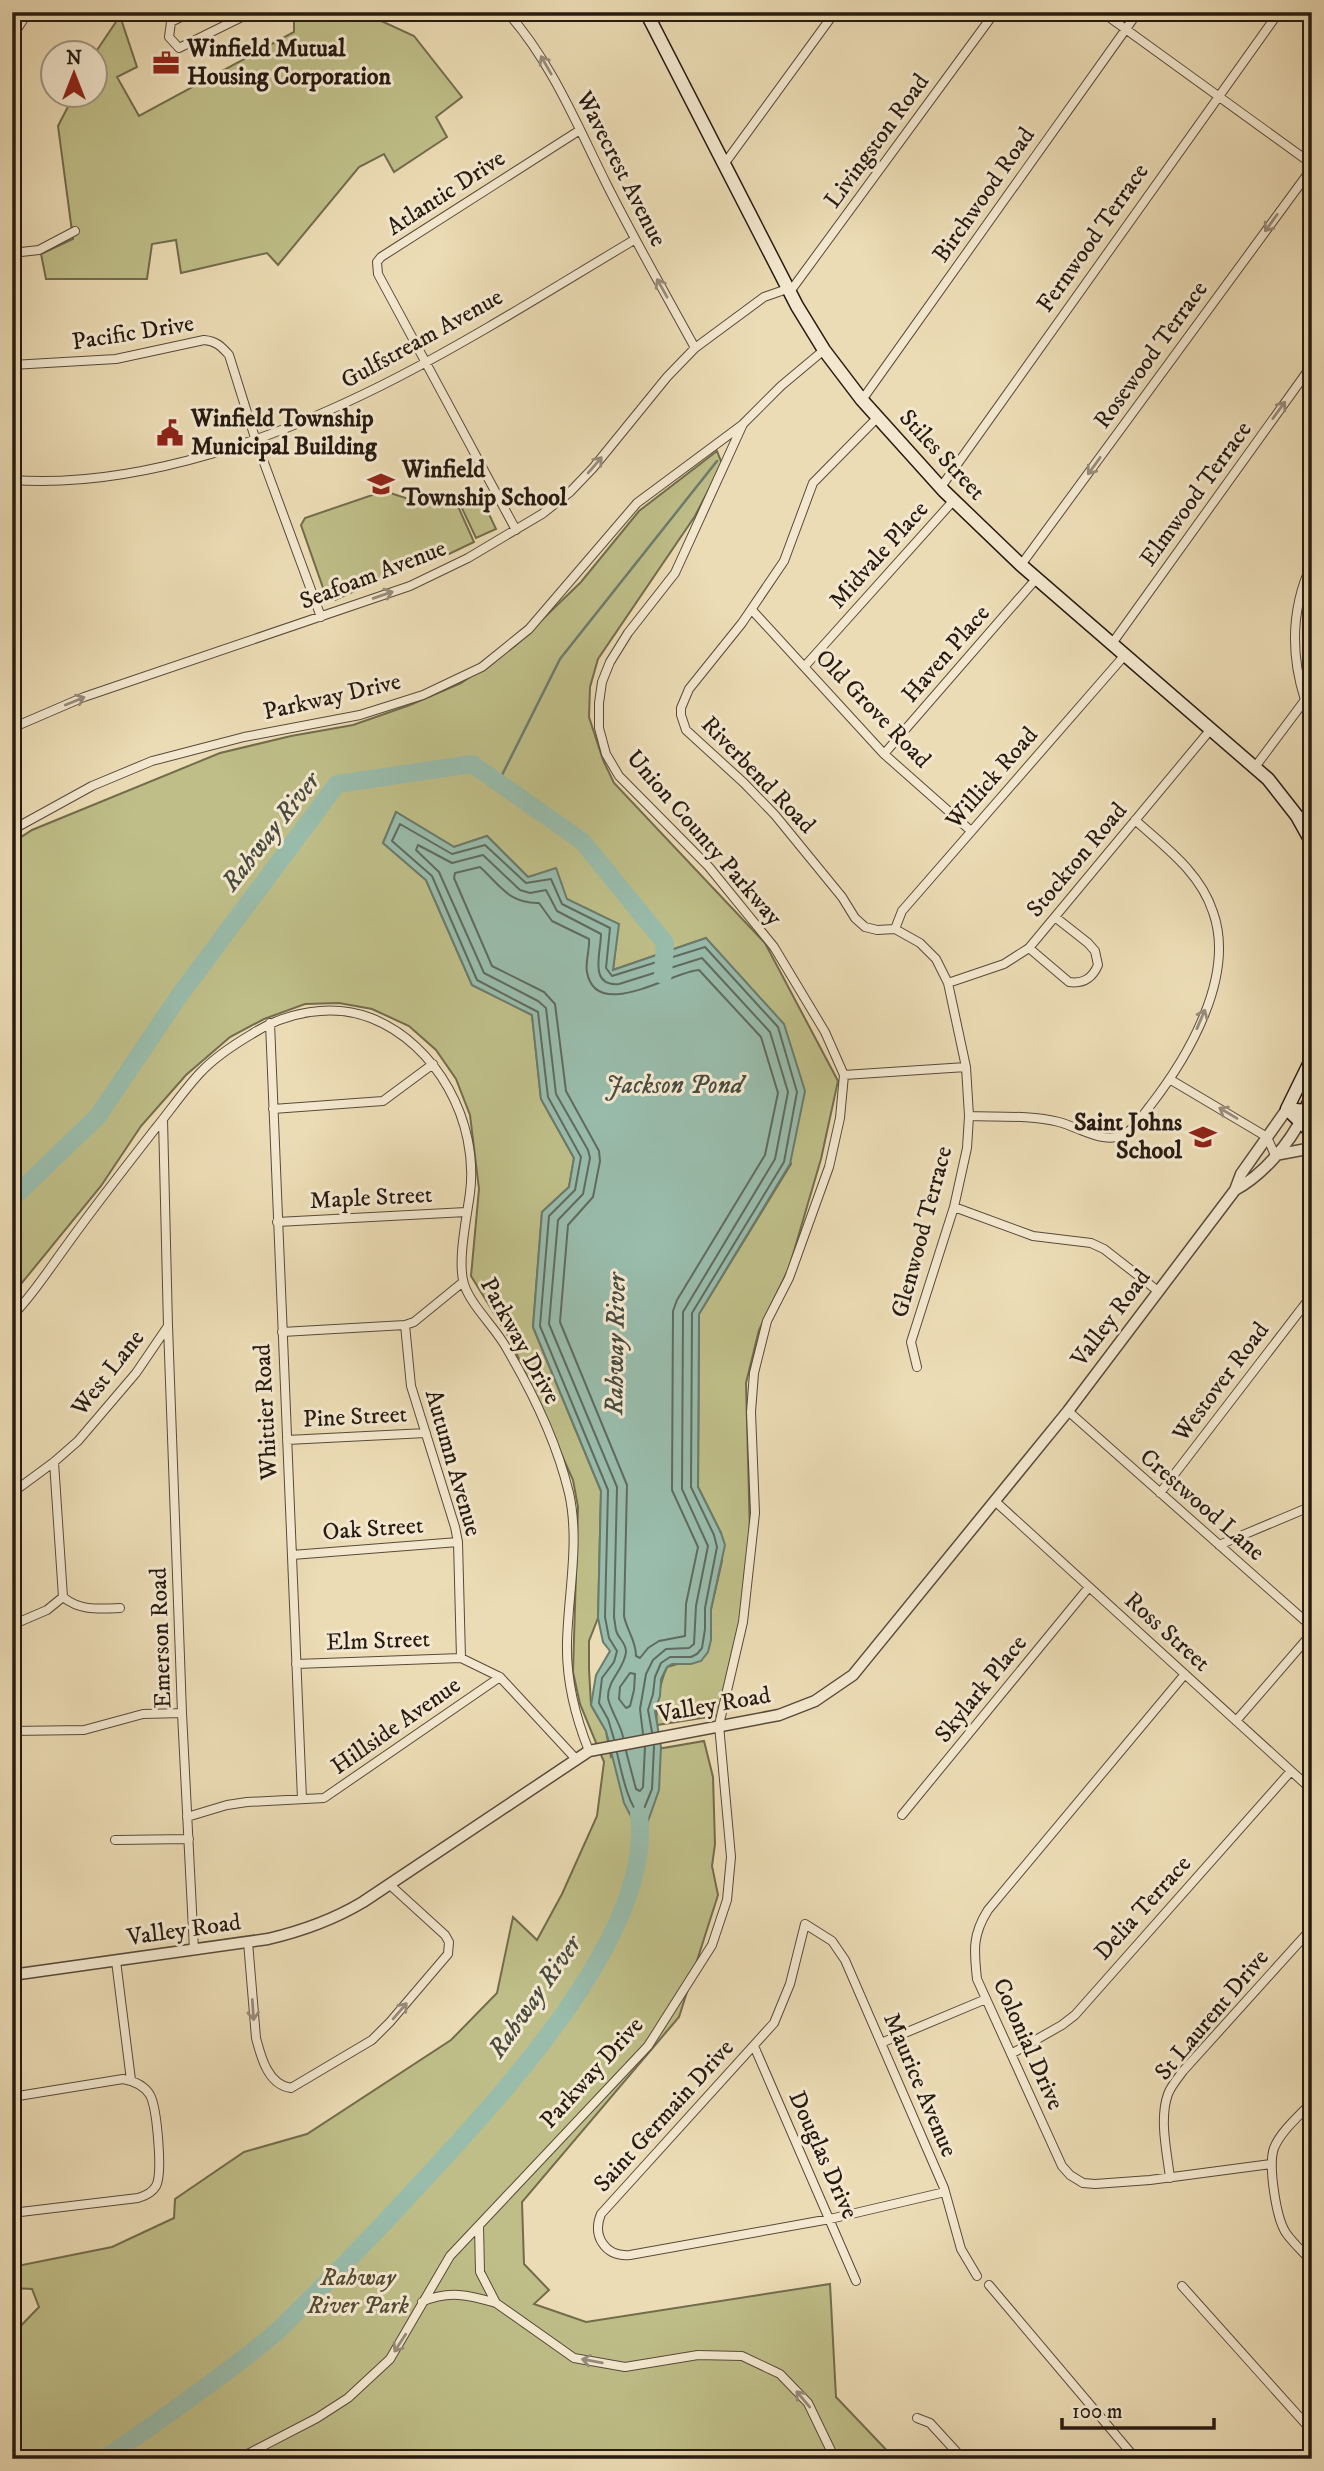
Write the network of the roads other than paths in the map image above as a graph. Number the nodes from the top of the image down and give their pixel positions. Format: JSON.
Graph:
{"nodes":[{"id":1,"x":28,"y":12,"type":"edge"},
{"id":2,"x":191,"y":12,"type":"edge"},
{"id":3,"x":252,"y":12,"type":"edge"},
{"id":4,"x":507,"y":12,"type":"edge"},
{"id":5,"x":646,"y":12,"type":"edge"},
{"id":6,"x":835,"y":12,"type":"edge"},
{"id":7,"x":995,"y":12,"type":"edge"},
{"id":8,"x":1102,"y":12,"type":"edge"},
{"id":9,"x":1138,"y":12,"type":"edge"},
{"id":10,"x":1279,"y":12,"type":"edge"},
{"id":11,"x":1126,"y":29,"type":"junction"},
{"id":12,"x":12,"y":37,"type":"edge"},
{"id":13,"x":1218,"y":96,"type":"junction"},
{"id":14,"x":580,"y":130,"type":"junction"},
{"id":15,"x":725,"y":163,"type":"junction"},
{"id":16,"x":1312,"y":166,"type":"edge"},
{"id":17,"x":75,"y":231,"type":"dead end"},
{"id":18,"x":634,"y":240,"type":"junction"},
{"id":19,"x":12,"y":253,"type":"edge"},
{"id":20,"x":788,"y":291,"type":"junction"},
{"id":21,"x":695,"y":348,"type":"junction"},
{"id":22,"x":824,"y":350,"type":"junction"},
{"id":23,"x":426,"y":364,"type":"junction"},
{"id":24,"x":12,"y":365,"type":"edge"},
{"id":25,"x":1312,"y":365,"type":"edge"},
{"id":26,"x":862,"y":400,"type":"junction"},
{"id":27,"x":877,"y":417,"type":"junction"},
{"id":28,"x":743,"y":424,"type":"junction"},
{"id":29,"x":256,"y":440,"type":"junction"},
{"id":30,"x":12,"y":480,"type":"edge"},
{"id":31,"x":941,"y":487,"type":"junction"},
{"id":32,"x":954,"y":500,"type":"junction"},
{"id":33,"x":516,"y":530,"type":"junction"},
{"id":34,"x":1312,"y":563,"type":"edge"},
{"id":35,"x":1021,"y":565,"type":"junction"},
{"id":36,"x":1036,"y":579,"type":"junction"},
{"id":37,"x":752,"y":610,"type":"junction"},
{"id":38,"x":321,"y":617,"type":"junction"},
{"id":39,"x":1111,"y":645,"type":"junction"},
{"id":40,"x":1124,"y":656,"type":"junction"},
{"id":41,"x":805,"y":666,"type":"junction"},
{"id":42,"x":1308,"y":700,"type":"edge"},
{"id":43,"x":12,"y":728,"type":"edge"},
{"id":44,"x":1211,"y":729,"type":"junction"},
{"id":45,"x":884,"y":754,"type":"junction"},
{"id":46,"x":1255,"y":767,"type":"junction"},
{"id":47,"x":1297,"y":816,"type":"junction"},
{"id":48,"x":1312,"y":816,"type":"edge"},
{"id":49,"x":1135,"y":820,"type":"junction"},
{"id":50,"x":12,"y":831,"type":"edge"},
{"id":51,"x":971,"y":831,"type":"junction"},
{"id":52,"x":1312,"y":843,"type":"edge"},
{"id":53,"x":1055,"y":916,"type":"junction"},
{"id":54,"x":895,"y":929,"type":"junction"},
{"id":55,"x":1028,"y":948,"type":"junction"},
{"id":56,"x":948,"y":983,"type":"junction"},
{"id":57,"x":270,"y":1023,"type":"junction"},
{"id":58,"x":1312,"y":1058,"type":"edge"},
{"id":59,"x":433,"y":1064,"type":"junction"},
{"id":60,"x":966,"y":1067,"type":"junction"},
{"id":61,"x":844,"y":1074,"type":"junction"},
{"id":62,"x":1171,"y":1080,"type":"junction"},
{"id":63,"x":1312,"y":1096,"type":"edge"},
{"id":64,"x":273,"y":1109,"type":"junction"},
{"id":65,"x":1287,"y":1109,"type":"junction"},
{"id":66,"x":969,"y":1116,"type":"junction"},
{"id":67,"x":1305,"y":1116,"type":"edge"},
{"id":68,"x":163,"y":1119,"type":"junction"},
{"id":69,"x":1312,"y":1133,"type":"edge"},
{"id":70,"x":1267,"y":1137,"type":"junction"},
{"id":71,"x":1312,"y":1148,"type":"edge"},
{"id":72,"x":1275,"y":1155,"type":"junction"},
{"id":73,"x":1234,"y":1190,"type":"junction"},
{"id":74,"x":954,"y":1208,"type":"junction"},
{"id":75,"x":466,"y":1212,"type":"junction"},
{"id":76,"x":277,"y":1222,"type":"junction"},
{"id":77,"x":463,"y":1282,"type":"junction"},
{"id":78,"x":1158,"y":1291,"type":"junction"},
{"id":79,"x":1312,"y":1295,"type":"edge"},
{"id":80,"x":12,"y":1316,"type":"edge"},
{"id":81,"x":405,"y":1325,"type":"junction"},
{"id":82,"x":168,"y":1326,"type":"junction"},
{"id":83,"x":282,"y":1332,"type":"junction"},
{"id":84,"x":917,"y":1367,"type":"dead end"},
{"id":85,"x":1068,"y":1411,"type":"junction"},
{"id":86,"x":426,"y":1433,"type":"junction"},
{"id":87,"x":287,"y":1440,"type":"junction"},
{"id":88,"x":54,"y":1462,"type":"junction"},
{"id":89,"x":12,"y":1493,"type":"edge"},
{"id":90,"x":1160,"y":1493,"type":"junction"},
{"id":91,"x":996,"y":1502,"type":"junction"},
{"id":92,"x":1312,"y":1506,"type":"edge"},
{"id":93,"x":458,"y":1542,"type":"junction"},
{"id":94,"x":1219,"y":1545,"type":"junction"},
{"id":95,"x":292,"y":1555,"type":"junction"},
{"id":96,"x":1089,"y":1587,"type":"junction"},
{"id":97,"x":63,"y":1597,"type":"junction"},
{"id":98,"x":120,"y":1608,"type":"dead end"},
{"id":99,"x":12,"y":1625,"type":"edge"},
{"id":100,"x":1312,"y":1627,"type":"edge"},
{"id":101,"x":1312,"y":1633,"type":"edge"},
{"id":102,"x":461,"y":1658,"type":"junction"},
{"id":103,"x":296,"y":1664,"type":"junction"},
{"id":104,"x":1185,"y":1674,"type":"junction"},
{"id":105,"x":500,"y":1677,"type":"junction"},
{"id":106,"x":182,"y":1713,"type":"junction"},
{"id":107,"x":1236,"y":1721,"type":"junction"},
{"id":108,"x":719,"y":1725,"type":"junction"},
{"id":109,"x":12,"y":1731,"type":"edge"},
{"id":110,"x":595,"y":1749,"type":"junction"},
{"id":111,"x":575,"y":1758,"type":"junction"},
{"id":112,"x":1291,"y":1771,"type":"junction"},
{"id":113,"x":1312,"y":1790,"type":"edge"},
{"id":114,"x":302,"y":1800,"type":"junction"},
{"id":115,"x":902,"y":1815,"type":"dead end"},
{"id":116,"x":187,"y":1817,"type":"junction"},
{"id":117,"x":189,"y":1839,"type":"junction"},
{"id":118,"x":115,"y":1840,"type":"dead end"},
{"id":119,"x":389,"y":1884,"type":"junction"},
{"id":120,"x":805,"y":1924,"type":"joint"},
{"id":121,"x":1312,"y":1928,"type":"edge"},
{"id":122,"x":248,"y":1942,"type":"junction"},
{"id":123,"x":194,"y":1950,"type":"junction"},
{"id":124,"x":116,"y":1961,"type":"junction"},
{"id":125,"x":12,"y":1975,"type":"edge"},
{"id":126,"x":986,"y":1999,"type":"junction"},
{"id":127,"x":881,"y":2043,"type":"junction"},
{"id":128,"x":754,"y":2046,"type":"junction"},
{"id":129,"x":1012,"y":2054,"type":"junction"},
{"id":130,"x":131,"y":2080,"type":"junction"},
{"id":131,"x":12,"y":2097,"type":"edge"},
{"id":132,"x":1312,"y":2102,"type":"edge"},
{"id":133,"x":1271,"y":2164,"type":"junction"},
{"id":134,"x":1170,"y":2178,"type":"junction"},
{"id":135,"x":945,"y":2192,"type":"junction"},
{"id":136,"x":12,"y":2213,"type":"edge"},
{"id":137,"x":830,"y":2219,"type":"junction"},
{"id":138,"x":479,"y":2226,"type":"junction"},
{"id":139,"x":1312,"y":2262,"type":"edge"},
{"id":140,"x":977,"y":2276,"type":"dead end"},
{"id":141,"x":856,"y":2281,"type":"dead end"},
{"id":142,"x":989,"y":2286,"type":"dead end"},
{"id":143,"x":1182,"y":2286,"type":"dead end"},
{"id":144,"x":422,"y":2302,"type":"junction"},
{"id":145,"x":496,"y":2303,"type":"junction"},
{"id":146,"x":917,"y":2418,"type":"dead end"},
{"id":147,"x":1312,"y":2431,"type":"edge"},
{"id":148,"x":238,"y":2459,"type":"edge"},
{"id":149,"x":835,"y":2459,"type":"edge"},
{"id":150,"x":963,"y":2459,"type":"edge"},
{"id":151,"x":1136,"y":2459,"type":"edge"}],
"edges":[{"from":1,"to":12,"type":"street"},
{"from":2,"to":3,"type":"street"},
{"from":14,"to":4,"type":"street","name":"Wavecrest Avenue","one_way":true},
{"from":5,"to":15,"type":"main road","name":"Stiles Street"},
{"from":6,"to":15,"type":"street"},
{"from":7,"to":20,"type":"street","name":"Livingston Road"},
{"from":8,"to":11,"type":"street"},
{"from":9,"to":11,"type":"street","name":"Birchwood Road"},
{"from":10,"to":13,"type":"street","name":"Fernwood Terrace"},
{"from":11,"to":13,"type":"street"},
{"from":11,"to":26,"type":"street","name":"Birchwood Road"},
{"from":13,"to":16,"type":"street"},
{"from":13,"to":31,"type":"street","name":"Fernwood Terrace"},
{"from":14,"to":18,"type":"street","name":"Wavecrest Avenue"},
{"from":14,"to":23,"type":"street","name":"Atlantic Drive"},
{"from":15,"to":20,"type":"main road","name":"Stiles Street"},
{"from":16,"to":35,"type":"street","name":"Rosewood Terrace","one_way":true},
{"from":17,"to":19,"type":"street"},
{"from":21,"to":18,"type":"street","name":"Wavecrest Avenue","one_way":true},
{"from":18,"to":23,"type":"street","name":"Gulfstream Avenue"},
{"from":20,"to":21,"type":"street","name":"Seafoam Avenue"},
{"from":20,"to":22,"type":"main road","name":"Stiles Street"},
{"from":33,"to":21,"type":"street","name":"Seafoam Avenue","one_way":true},
{"from":22,"to":26,"type":"main road","name":"Stiles Street"},
{"from":22,"to":28,"type":"street","name":"Union County Parkway"},
{"from":23,"to":29,"type":"street","name":"Gulfstream Avenue"},
{"from":23,"to":33,"type":"street","name":"Atlantic Drive"},
{"from":24,"to":29,"type":"street","name":"Pacific Drive"},
{"from":39,"to":25,"type":"street","name":"Elmwood Terrace","one_way":true},
{"from":26,"to":27,"type":"main road","name":"Stiles Street"},
{"from":27,"to":31,"type":"main road","name":"Stiles Street"},
{"from":27,"to":37,"type":"street","name":"Riverbend Road"},
{"from":28,"to":50,"type":"street","name":"Parkway Drive"},
{"from":28,"to":61,"type":"street","name":"Union County Parkway"},
{"from":29,"to":30,"type":"street","name":"Gulfstream Avenue"},
{"from":29,"to":38,"type":"street","name":"Pacific Drive"},
{"from":31,"to":32,"type":"main road","name":"Stiles Street"},
{"from":32,"to":35,"type":"main road","name":"Stiles Street"},
{"from":32,"to":41,"type":"street","name":"Midvale Place"},
{"from":38,"to":33,"type":"street","name":"Seafoam Avenue","one_way":true},
{"from":34,"to":42,"type":"street"},
{"from":35,"to":36,"type":"main road","name":"Stiles Street"},
{"from":36,"to":39,"type":"main road","name":"Stiles Street"},
{"from":36,"to":45,"type":"street","name":"Haven Place"},
{"from":37,"to":41,"type":"street","name":"Old Grove Road"},
{"from":37,"to":54,"type":"street","name":"Riverbend Road"},
{"from":43,"to":38,"type":"street","name":"Seafoam Avenue","one_way":true},
{"from":39,"to":40,"type":"main road","name":"Stiles Street"},
{"from":40,"to":44,"type":"main road","name":"Stiles Street"},
{"from":40,"to":51,"type":"street","name":"Willick Road"},
{"from":41,"to":45,"type":"street","name":"Old Grove Road"},
{"from":42,"to":46,"type":"street"},
{"from":44,"to":46,"type":"main road","name":"Stiles Street"},
{"from":44,"to":49,"type":"street","name":"Stockton Road"},
{"from":45,"to":51,"type":"street","name":"Old Grove Road"},
{"from":46,"to":47,"type":"main road","name":"Stiles Street"},
{"from":47,"to":48,"type":"street"},
{"from":47,"to":52,"type":"main road","name":"Stiles Street"},
{"from":49,"to":53,"type":"street","name":"Stockton Road"},
{"from":62,"to":49,"type":"street","one_way":true},
{"from":51,"to":54,"type":"street","name":"Willick Road"},
{"from":53,"to":55,"type":"street","name":"Stockton Road"},
{"from":53,"to":55,"type":"street"},
{"from":54,"to":56,"type":"street","name":"Riverbend Road"},
{"from":55,"to":56,"type":"street","name":"Stockton Road"},
{"from":56,"to":60,"type":"street","name":"Glenwood Terrace"},
{"from":57,"to":59,"type":"street","name":"Parkway Drive"},
{"from":57,"to":64,"type":"street","name":"Whittier Road"},
{"from":57,"to":68,"type":"street","name":"Parkway Drive"},
{"from":58,"to":65,"type":"main road"},
{"from":59,"to":64,"type":"street"},
{"from":59,"to":75,"type":"street","name":"Parkway Drive"},
{"from":60,"to":61,"type":"street"},
{"from":60,"to":66,"type":"street","name":"Glenwood Terrace"},
{"from":61,"to":108,"type":"street","name":"Union County Parkway"},
{"from":62,"to":66,"type":"street"},
{"from":70,"to":62,"type":"street","one_way":true},
{"from":63,"to":67,"type":"main road"},
{"from":64,"to":76,"type":"street","name":"Whittier Road"},
{"from":65,"to":67,"type":"main road"},
{"from":65,"to":70,"type":"street","name":"Valley Road"},
{"from":66,"to":74,"type":"street","name":"Glenwood Terrace"},
{"from":67,"to":69,"type":"main road"},
{"from":67,"to":72,"type":"street","name":"Valley Road"},
{"from":68,"to":80,"type":"street","name":"Parkway Drive"},
{"from":68,"to":82,"type":"street","name":"West Lane"},
{"from":70,"to":72,"type":"street"},
{"from":70,"to":73,"type":"street","name":"Valley Road"},
{"from":71,"to":72,"type":"street"},
{"from":72,"to":73,"type":"street","name":"Valley Road"},
{"from":73,"to":78,"type":"street","name":"Valley Road"},
{"from":74,"to":78,"type":"street"},
{"from":74,"to":84,"type":"street","name":"Glenwood Terrace"},
{"from":75,"to":76,"type":"street","name":"Maple Street"},
{"from":75,"to":77,"type":"street","name":"Parkway Drive"},
{"from":76,"to":83,"type":"street","name":"Whittier Road"},
{"from":77,"to":81,"type":"street"},
{"from":77,"to":110,"type":"street","name":"Parkway Drive"},
{"from":78,"to":85,"type":"street","name":"Valley Road"},
{"from":79,"to":90,"type":"street","name":"Westover Road"},
{"from":81,"to":83,"type":"street"},
{"from":81,"to":86,"type":"street","name":"Autumn Avenue"},
{"from":82,"to":88,"type":"street","name":"West Lane"},
{"from":82,"to":106,"type":"street","name":"Emerson Road"},
{"from":83,"to":87,"type":"street","name":"Whittier Road"},
{"from":85,"to":90,"type":"street","name":"Crestwood Lane"},
{"from":85,"to":91,"type":"street","name":"Valley Road"},
{"from":86,"to":87,"type":"street","name":"Pine Street"},
{"from":86,"to":93,"type":"street","name":"Autumn Avenue"},
{"from":87,"to":95,"type":"street","name":"Whittier Road"},
{"from":88,"to":89,"type":"street","name":"West Lane"},
{"from":88,"to":97,"type":"street"},
{"from":90,"to":94,"type":"street","name":"Crestwood Lane"},
{"from":91,"to":96,"type":"street","name":"Ross Street"},
{"from":91,"to":108,"type":"street","name":"Valley Road"},
{"from":92,"to":94,"type":"street"},
{"from":93,"to":95,"type":"street","name":"Oak Street"},
{"from":93,"to":102,"type":"street","name":"Autumn Avenue"},
{"from":94,"to":100,"type":"street","name":"Crestwood Lane"},
{"from":95,"to":103,"type":"street","name":"Whittier Road"},
{"from":96,"to":104,"type":"street","name":"Ross Street"},
{"from":96,"to":115,"type":"street","name":"Skylark Place"},
{"from":97,"to":98,"type":"street"},
{"from":97,"to":99,"type":"street"},
{"from":101,"to":107,"type":"street"},
{"from":102,"to":103,"type":"street","name":"Elm Street"},
{"from":102,"to":105,"type":"street"},
{"from":103,"to":114,"type":"street","name":"Whittier Road"},
{"from":104,"to":107,"type":"street","name":"Ross Street"},
{"from":104,"to":126,"type":"street","name":"Colonial Drive"},
{"from":105,"to":111,"type":"street"},
{"from":105,"to":114,"type":"street","name":"Hillside Avenue"},
{"from":106,"to":109,"type":"street"},
{"from":106,"to":116,"type":"street","name":"Emerson Road"},
{"from":107,"to":112,"type":"street","name":"Ross Street"},
{"from":108,"to":110,"type":"street","name":"Valley Road"},
{"from":108,"to":138,"type":"street","name":"Parkway Drive"},
{"from":110,"to":111,"type":"street","name":"Valley Road"},
{"from":111,"to":119,"type":"street","name":"Valley Road"},
{"from":112,"to":113,"type":"street","name":"Ross Street"},
{"from":112,"to":129,"type":"street","name":"Delia Terrace"},
{"from":114,"to":116,"type":"street","name":"Hillside Avenue"},
{"from":116,"to":117,"type":"street","name":"Emerson Road"},
{"from":117,"to":118,"type":"street"},
{"from":117,"to":123,"type":"street","name":"Emerson Road"},
{"from":119,"to":122,"type":"street","name":"Valley Road"},
{"from":122,"to":119,"type":"street","one_way":true},
{"from":120,"to":127,"type":"street","name":"Maurice Avenue"},
{"from":120,"to":128,"type":"street","name":"Saint Germain Drive"},
{"from":121,"to":134,"type":"street","name":"St Laurent Drive"},
{"from":122,"to":123,"type":"street","name":"Valley Road"},
{"from":123,"to":124,"type":"street","name":"Valley Road"},
{"from":124,"to":125,"type":"street","name":"Valley Road"},
{"from":124,"to":130,"type":"street"},
{"from":126,"to":127,"type":"street"},
{"from":126,"to":129,"type":"street","name":"Colonial Drive"},
{"from":127,"to":135,"type":"street","name":"Maurice Avenue"},
{"from":128,"to":137,"type":"street","name":"Douglas Drive"},
{"from":128,"to":137,"type":"street","name":"Saint Germain Drive"},
{"from":129,"to":134,"type":"street","name":"Colonial Drive"},
{"from":130,"to":131,"type":"street"},
{"from":130,"to":136,"type":"street"},
{"from":132,"to":133,"type":"street"},
{"from":133,"to":134,"type":"street","name":"Colonial Drive"},
{"from":133,"to":139,"type":"street"},
{"from":135,"to":137,"type":"street","name":"Saint Germain Drive"},
{"from":135,"to":140,"type":"street","name":"Maurice Avenue"},
{"from":137,"to":141,"type":"street","name":"Douglas Drive"},
{"from":138,"to":144,"type":"street","name":"Parkway Drive"},
{"from":138,"to":145,"type":"street"},
{"from":142,"to":151,"type":"street"},
{"from":143,"to":147,"type":"street"},
{"from":144,"to":145,"type":"street"},
{"from":144,"to":148,"type":"street","name":"Parkway Drive","one_way":true},
{"from":149,"to":145,"type":"street","one_way":true},
{"from":146,"to":150,"type":"street"}]}
